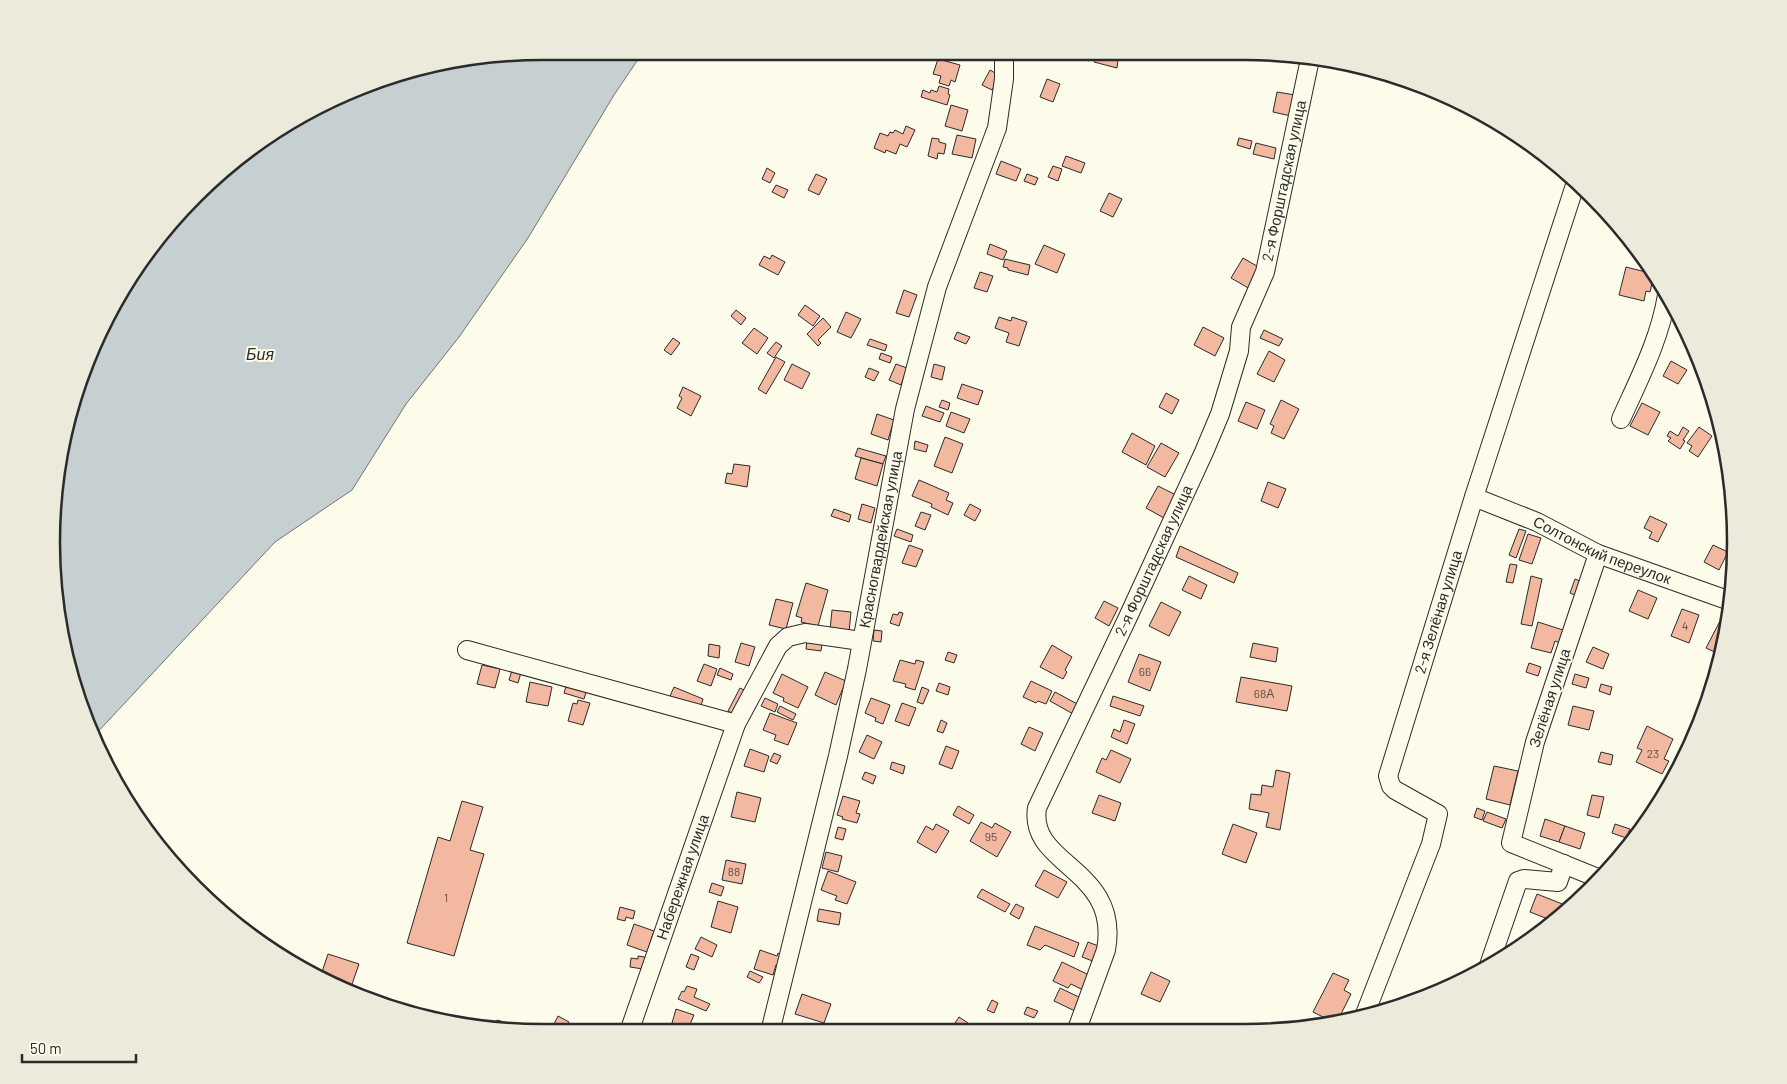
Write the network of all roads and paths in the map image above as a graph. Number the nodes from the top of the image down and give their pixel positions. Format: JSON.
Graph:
{"nodes":[{"id":1,"x":1004,"y":60,"type":"edge"},
{"id":2,"x":1309,"y":64,"type":"edge"},
{"id":3,"x":1574,"y":190,"type":"edge"},
{"id":4,"x":1665,"y":306,"type":"edge"},
{"id":5,"x":1621,"y":419,"type":"dead end"},
{"id":6,"x":1474,"y":497,"type":"junction"},
{"id":7,"x":1598,"y":554,"type":"junction"},
{"id":8,"x":1724,"y":599,"type":"edge"},
{"id":9,"x":861,"y":641,"type":"junction"},
{"id":10,"x":467,"y":650,"type":"dead end"},
{"id":11,"x":736,"y":724,"type":"junction"},
{"id":12,"x":1564,"y":864,"type":"junction"},
{"id":13,"x":1593,"y":876,"type":"edge"},
{"id":14,"x":1492,"y":955,"type":"edge"},
{"id":15,"x":1367,"y":1009,"type":"edge"},
{"id":16,"x":631,"y":1024,"type":"edge"},
{"id":17,"x":772,"y":1024,"type":"edge"},
{"id":18,"x":1079,"y":1024,"type":"edge"}],
"edges":[{"from":1,"to":9,"type":"street","name":"Красногвардейская улица"},
{"from":2,"to":18,"type":"street","name":"2-я Форштадская улица"},
{"from":3,"to":6,"type":"street","name":"2-я Зелёная улица"},
{"from":4,"to":5,"type":"street"},
{"from":6,"to":7,"type":"street","name":"Солтонский переулок"},
{"from":6,"to":15,"type":"street","name":"2-я Зелёная улица"},
{"from":7,"to":8,"type":"street","name":"Солтонский переулок"},
{"from":7,"to":12,"type":"street","name":"Зелёная улица"},
{"from":9,"to":11,"type":"street","name":"Набережная улица"},
{"from":9,"to":17,"type":"street","name":"Красногвардейская улица"},
{"from":10,"to":11,"type":"street"},
{"from":11,"to":16,"type":"street","name":"Набережная улица"},
{"from":12,"to":13,"type":"street"},
{"from":12,"to":14,"type":"street"}]}
